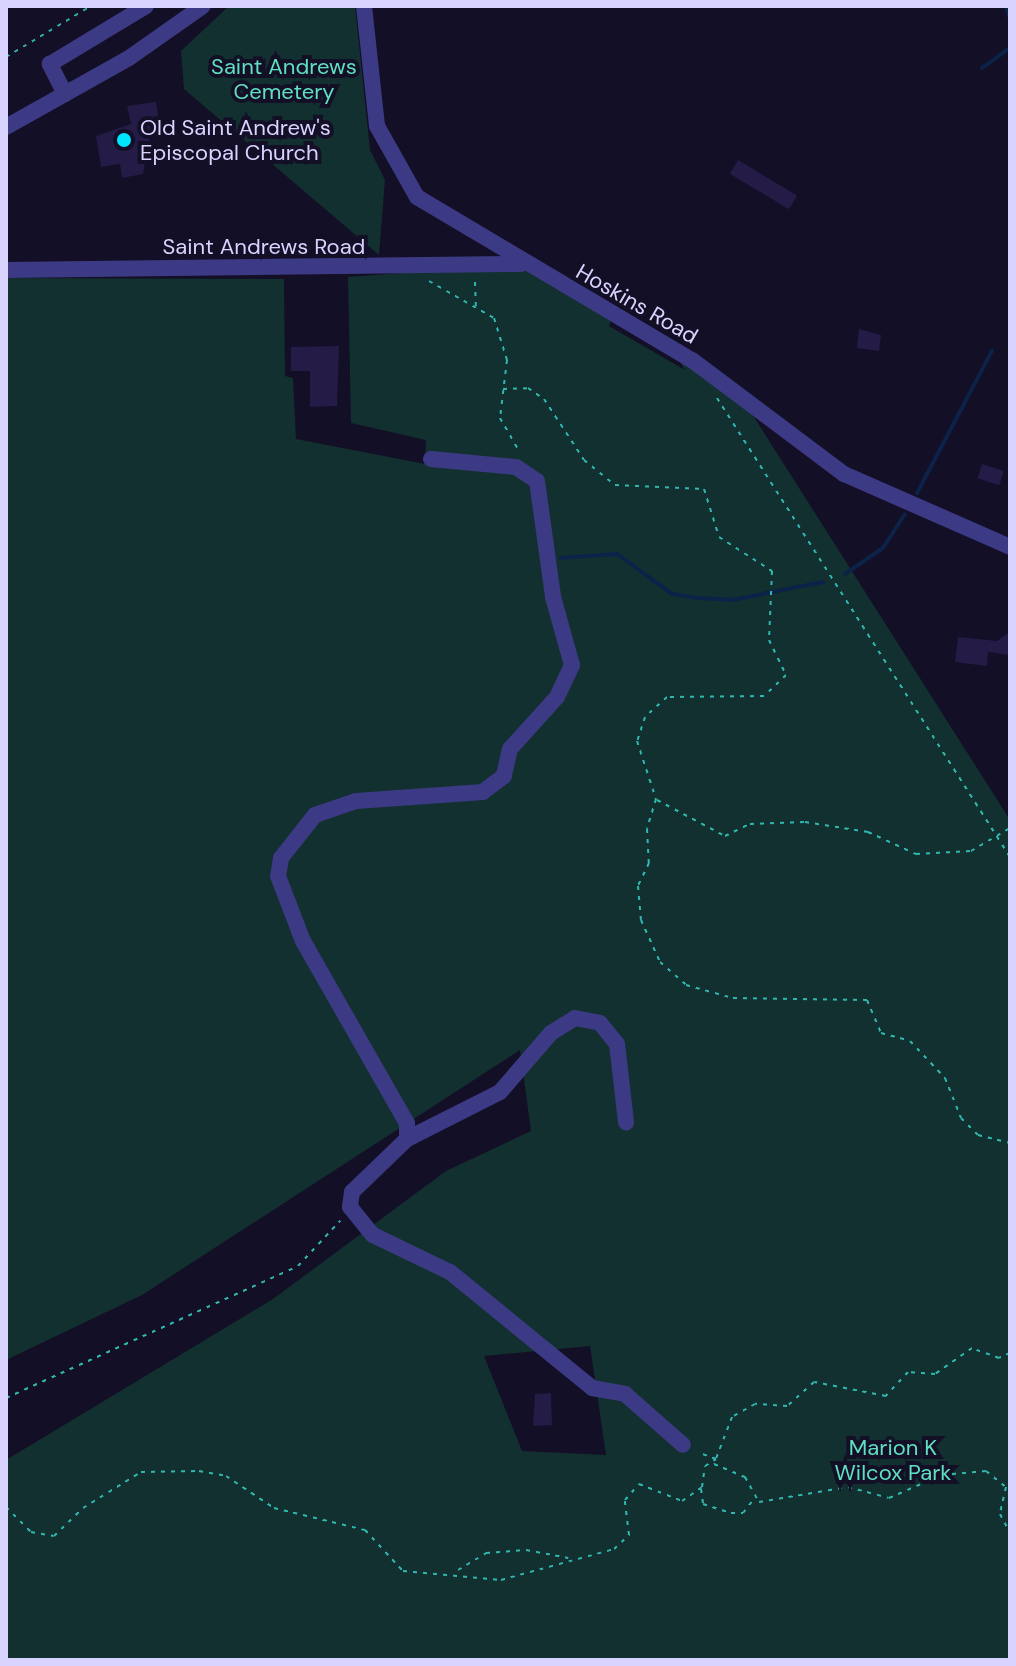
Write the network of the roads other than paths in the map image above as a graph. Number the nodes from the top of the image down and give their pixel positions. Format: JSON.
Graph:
{"nodes":[{"id":1,"x":146,"y":6,"type":"edge"},
{"id":2,"x":203,"y":6,"type":"edge"},
{"id":3,"x":364,"y":6,"type":"edge"},
{"id":4,"x":65,"y":94,"type":"junction"},
{"id":5,"x":6,"y":127,"type":"edge"},
{"id":6,"x":522,"y":264,"type":"junction"},
{"id":7,"x":6,"y":270,"type":"edge"},
{"id":8,"x":431,"y":459,"type":"dead end"},
{"id":9,"x":1010,"y":547,"type":"edge"},
{"id":10,"x":626,"y":1122,"type":"dead end"},
{"id":11,"x":407,"y":1139,"type":"junction"},
{"id":12,"x":683,"y":1445,"type":"road end"}],
"edges":[{"from":1,"to":4,"type":"street"},
{"from":2,"to":4,"type":"street"},
{"from":3,"to":6,"type":"street","name":"Hoskins Road"},
{"from":4,"to":5,"type":"street"},
{"from":6,"to":7,"type":"street","name":"Saint Andrews Road"},
{"from":6,"to":9,"type":"street","name":"Hoskins Road"},
{"from":8,"to":11,"type":"street"},
{"from":10,"to":11,"type":"street"},
{"from":11,"to":12,"type":"street"}]}
